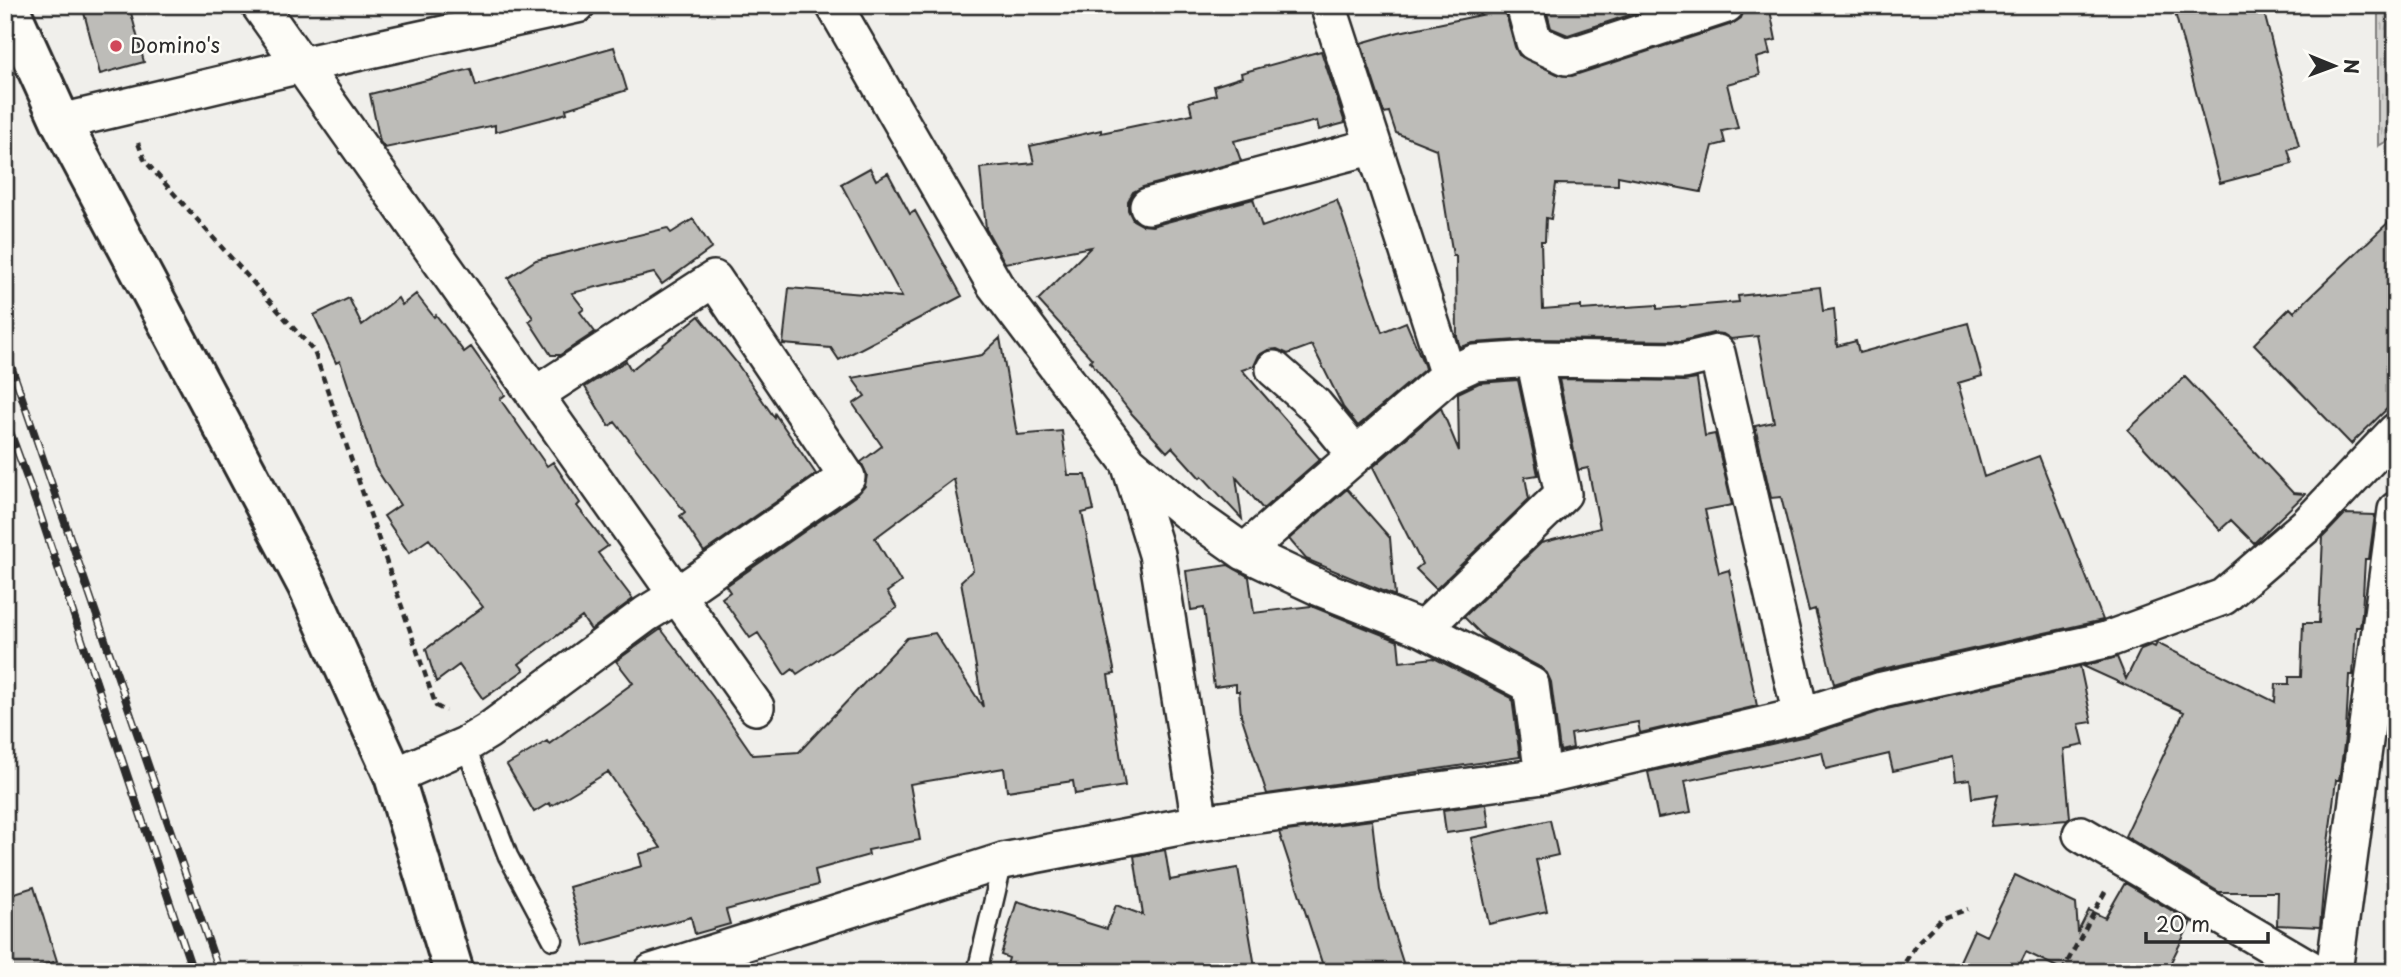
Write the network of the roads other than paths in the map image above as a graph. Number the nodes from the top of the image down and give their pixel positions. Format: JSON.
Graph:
{"nodes":[{"id":1,"x":8,"y":5,"type":"edge"},
{"id":2,"x":259,"y":5,"type":"edge"},
{"id":3,"x":577,"y":5,"type":"edge"},
{"id":4,"x":834,"y":5,"type":"edge"},
{"id":5,"x":1328,"y":5,"type":"edge"},
{"id":6,"x":1524,"y":5,"type":"edge"},
{"id":7,"x":1726,"y":5,"type":"edge"},
{"id":8,"x":301,"y":65,"type":"junction"},
{"id":9,"x":61,"y":122,"type":"junction"},
{"id":10,"x":1374,"y":146,"type":"junction"},
{"id":11,"x":1148,"y":206,"type":"dead end"},
{"id":12,"x":1534,"y":359,"type":"junction"},
{"id":13,"x":1274,"y":369,"type":"dead end"},
{"id":14,"x":1448,"y":375,"type":"junction"},
{"id":15,"x":535,"y":395,"type":"junction"},
{"id":16,"x":2396,"y":431,"type":"edge"},
{"id":17,"x":1356,"y":455,"type":"junction"},
{"id":18,"x":1129,"y":463,"type":"junction"},
{"id":19,"x":2396,"y":510,"type":"edge"},
{"id":20,"x":1244,"y":552,"type":"junction"},
{"id":21,"x":677,"y":595,"type":"junction"},
{"id":22,"x":1423,"y":629,"type":"junction"},
{"id":23,"x":756,"y":707,"type":"dead end"},
{"id":24,"x":1801,"y":716,"type":"junction"},
{"id":25,"x":476,"y":738,"type":"junction"},
{"id":26,"x":394,"y":776,"type":"junction"},
{"id":27,"x":1543,"y":776,"type":"junction"},
{"id":28,"x":1200,"y":823,"type":"junction"},
{"id":29,"x":2081,"y":834,"type":"dead end"},
{"id":30,"x":1003,"y":861,"type":"junction"},
{"id":31,"x":553,"y":940,"type":"dead end"},
{"id":32,"x":454,"y":972,"type":"edge"},
{"id":33,"x":652,"y":972,"type":"edge"},
{"id":34,"x":977,"y":972,"type":"edge"},
{"id":35,"x":2316,"y":972,"type":"edge"},
{"id":36,"x":2334,"y":972,"type":"edge"}],
"edges":[{"from":1,"to":9,"type":"street"},
{"from":2,"to":8,"type":"street"},
{"from":3,"to":8,"type":"street"},
{"from":4,"to":18,"type":"street"},
{"from":5,"to":10,"type":"street"},
{"from":6,"to":7,"type":"street"},
{"from":8,"to":9,"type":"street"},
{"from":8,"to":15,"type":"street"},
{"from":9,"to":26,"type":"street"},
{"from":10,"to":11,"type":"street"},
{"from":10,"to":14,"type":"street"},
{"from":12,"to":14,"type":"street"},
{"from":12,"to":22,"type":"street"},
{"from":12,"to":24,"type":"street"},
{"from":13,"to":17,"type":"street"},
{"from":14,"to":17,"type":"street"},
{"from":15,"to":21,"type":"street"},
{"from":15,"to":21,"type":"street"},
{"from":16,"to":24,"type":"street"},
{"from":17,"to":20,"type":"street"},
{"from":18,"to":20,"type":"street"},
{"from":18,"to":28,"type":"street"},
{"from":19,"to":36,"type":"street"},
{"from":20,"to":22,"type":"street"},
{"from":21,"to":23,"type":"street"},
{"from":21,"to":25,"type":"street"},
{"from":22,"to":27,"type":"street"},
{"from":24,"to":27,"type":"street"},
{"from":25,"to":26,"type":"street"},
{"from":25,"to":31,"type":"lane"},
{"from":26,"to":32,"type":"street"},
{"from":27,"to":28,"type":"street"},
{"from":28,"to":30,"type":"street"},
{"from":29,"to":35,"type":"street"},
{"from":30,"to":33,"type":"street"},
{"from":30,"to":34,"type":"lane"}]}
